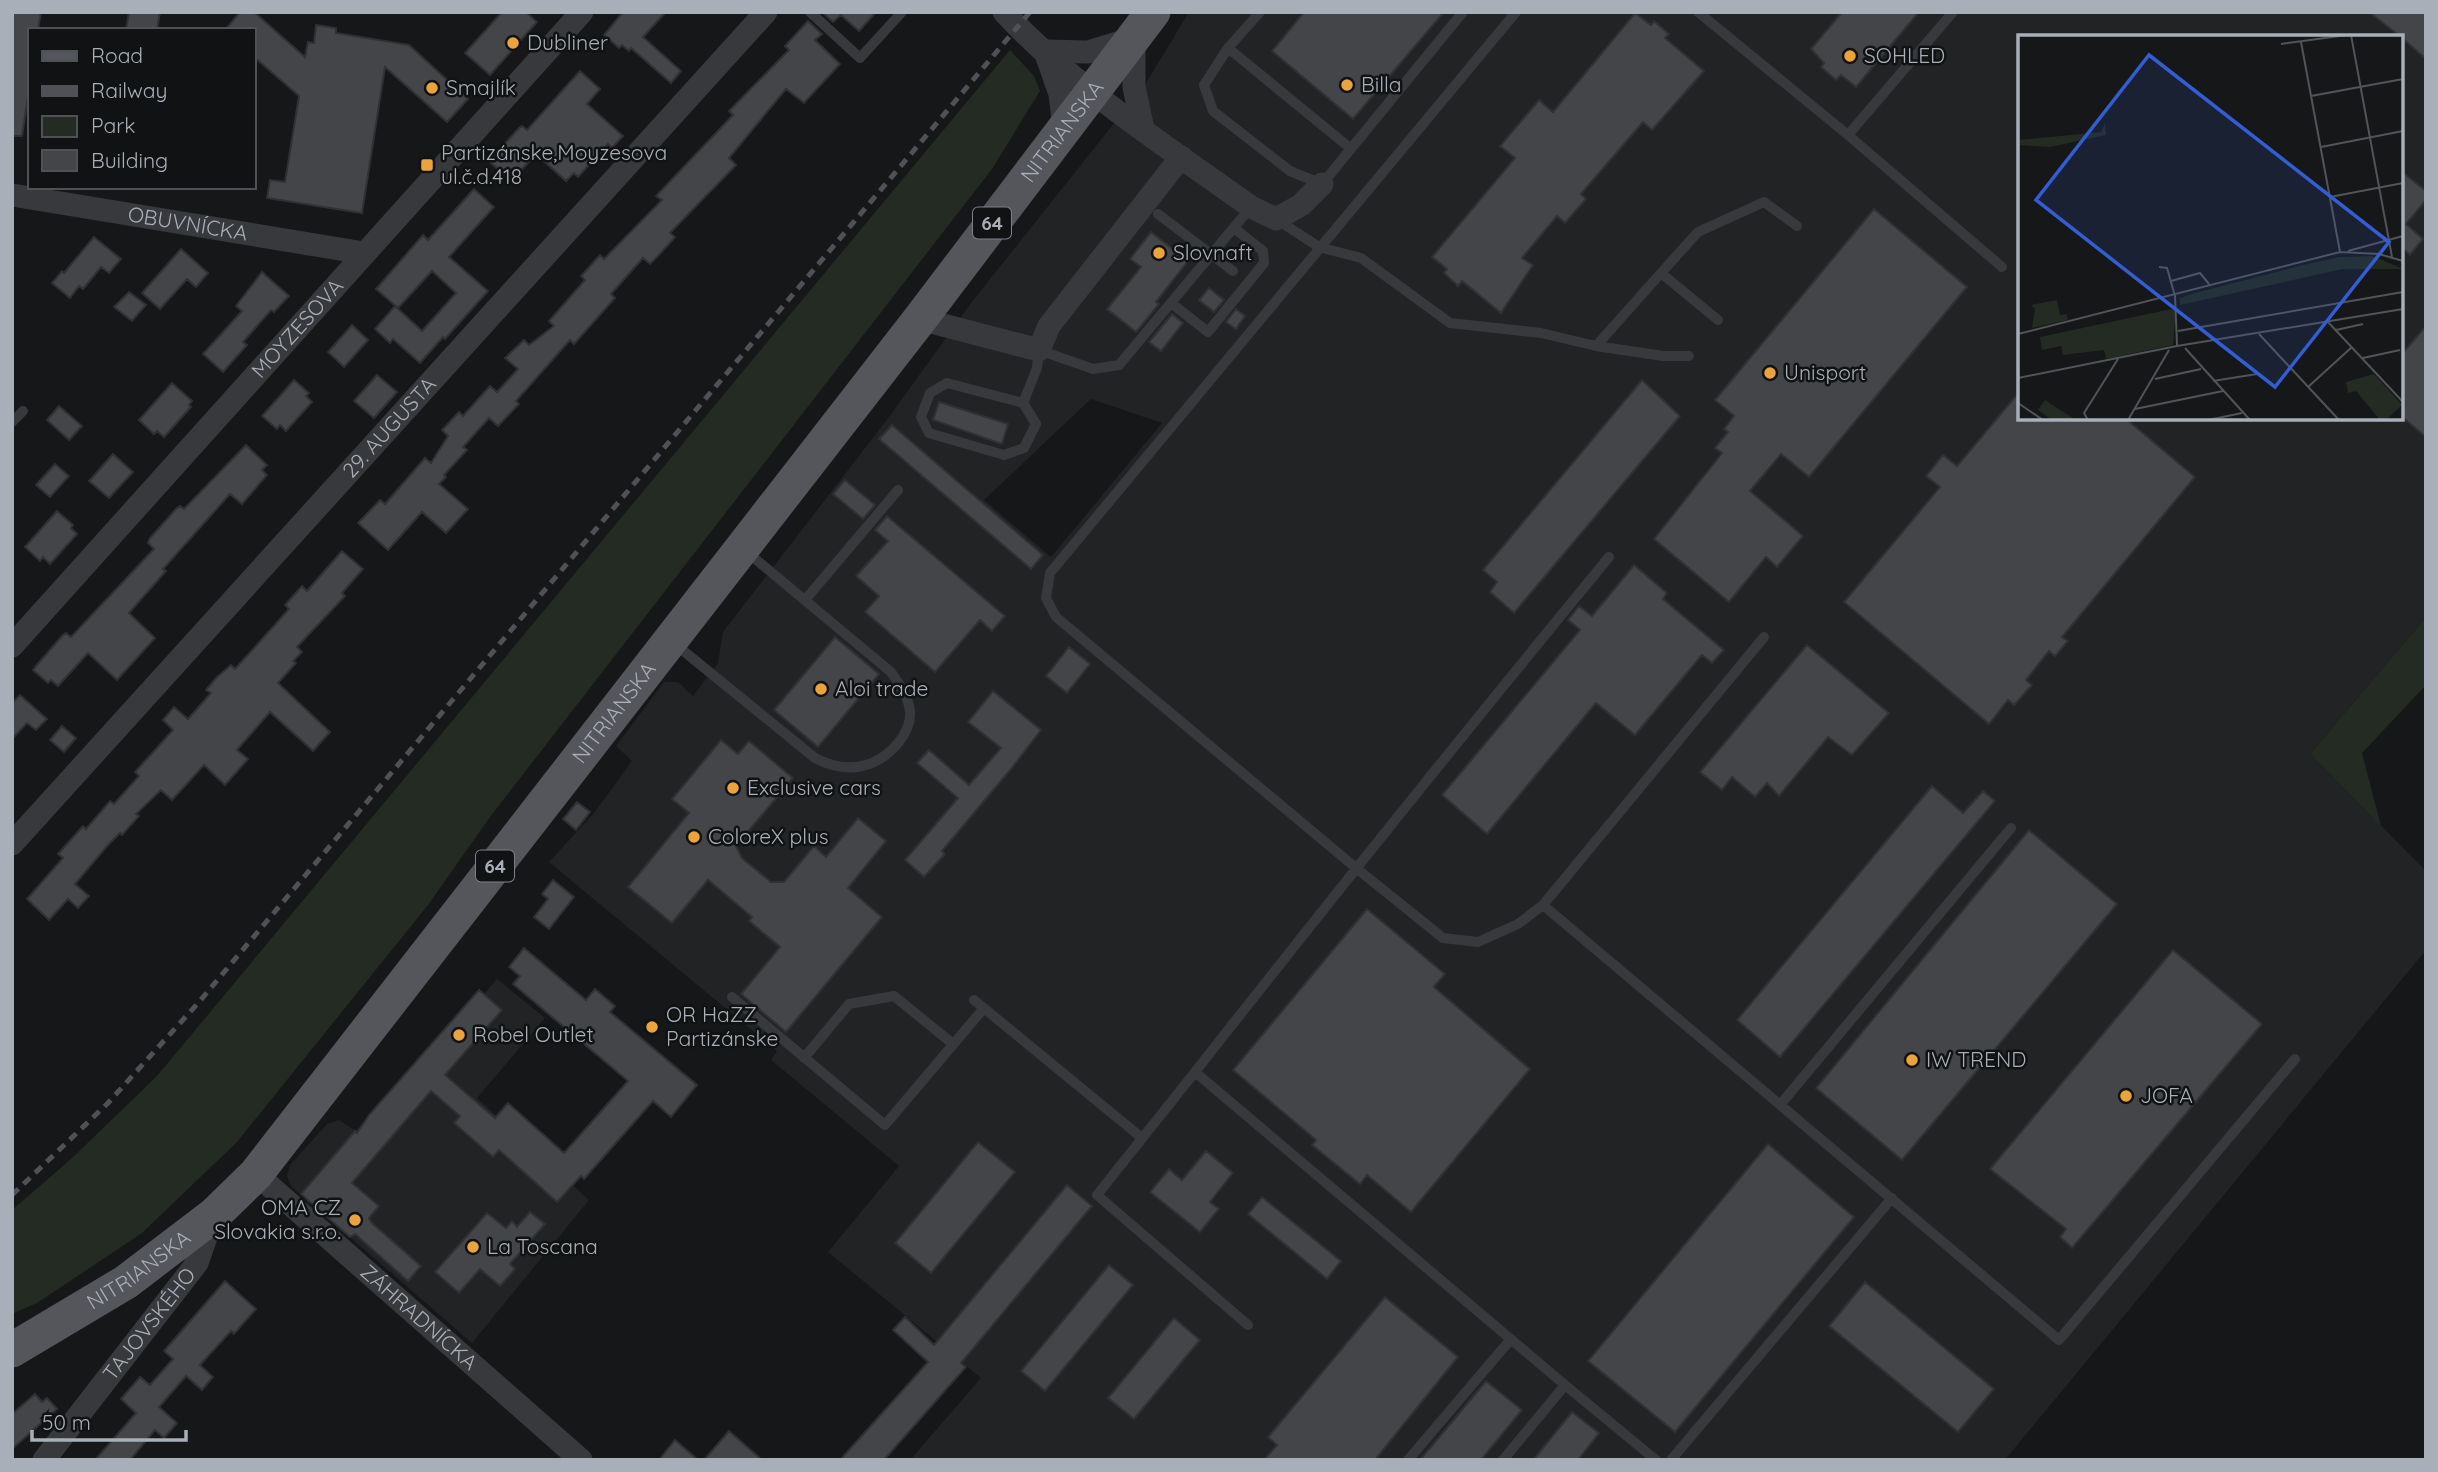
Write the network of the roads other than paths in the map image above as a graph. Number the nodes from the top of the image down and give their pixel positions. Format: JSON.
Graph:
{"nodes":[{"id":1,"x":582,"y":12,"type":"edge"},
{"id":2,"x":766,"y":12,"type":"edge"},
{"id":3,"x":810,"y":12,"type":"edge"},
{"id":4,"x":902,"y":12,"type":"edge"},
{"id":5,"x":1003,"y":12,"type":"edge"},
{"id":6,"x":1259,"y":12,"type":"edge"},
{"id":7,"x":1463,"y":12,"type":"edge"},
{"id":8,"x":1516,"y":12,"type":"edge"},
{"id":9,"x":1698,"y":12,"type":"edge"},
{"id":10,"x":1953,"y":12,"type":"edge"},
{"id":11,"x":1143,"y":25,"type":"edge"},
{"id":12,"x":1228,"y":48,"type":"junction"},
{"id":13,"x":1045,"y":51,"type":"junction"},
{"id":14,"x":1093,"y":91,"type":"junction"},
{"id":15,"x":1064,"y":128,"type":"junction"},
{"id":16,"x":1143,"y":129,"type":"junction"},
{"id":17,"x":1848,"y":135,"type":"junction"},
{"id":18,"x":1350,"y":148,"type":"junction"},
{"id":19,"x":1181,"y":157,"type":"junction"},
{"id":20,"x":1322,"y":184,"type":"junction"},
{"id":21,"x":12,"y":195,"type":"edge"},
{"id":22,"x":1251,"y":207,"type":"junction"},
{"id":23,"x":1158,"y":214,"type":"dead end"},
{"id":24,"x":1276,"y":219,"type":"junction"},
{"id":25,"x":1797,"y":226,"type":"dead end"},
{"id":26,"x":1234,"y":228,"type":"junction"},
{"id":27,"x":1320,"y":247,"type":"junction"},
{"id":28,"x":364,"y":253,"type":"junction"},
{"id":29,"x":1211,"y":254,"type":"junction"},
{"id":30,"x":2002,"y":267,"type":"dead end"},
{"id":31,"x":1233,"y":271,"type":"dead end"},
{"id":32,"x":1661,"y":273,"type":"junction"},
{"id":33,"x":1171,"y":303,"type":"junction"},
{"id":34,"x":920,"y":319,"type":"junction"},
{"id":35,"x":1718,"y":320,"type":"dead end"},
{"id":36,"x":1597,"y":346,"type":"junction"},
{"id":37,"x":1040,"y":351,"type":"junction"},
{"id":38,"x":1689,"y":356,"type":"dead end"},
{"id":39,"x":1023,"y":403,"type":"junction"},
{"id":40,"x":23,"y":411,"type":"dead end"},
{"id":41,"x":12,"y":422,"type":"edge"},
{"id":42,"x":898,"y":490,"type":"dead end"},
{"id":43,"x":742,"y":548,"type":"junction"},
{"id":44,"x":1609,"y":557,"type":"dead end"},
{"id":45,"x":805,"y":600,"type":"junction"},
{"id":46,"x":1764,"y":636,"type":"dead end"},
{"id":47,"x":670,"y":641,"type":"junction"},
{"id":48,"x":12,"y":646,"type":"edge"},
{"id":49,"x":2011,"y":828,"type":"dead end"},
{"id":50,"x":12,"y":844,"type":"edge"},
{"id":51,"x":1356,"y":868,"type":"junction"},
{"id":52,"x":1543,"y":905,"type":"junction"},
{"id":53,"x":732,"y":997,"type":"dead end"},
{"id":54,"x":974,"y":1000,"type":"dead end"},
{"id":55,"x":984,"y":1008,"type":"junction"},
{"id":56,"x":953,"y":1044,"type":"junction"},
{"id":57,"x":804,"y":1058,"type":"junction"},
{"id":58,"x":2295,"y":1059,"type":"dead end"},
{"id":59,"x":1195,"y":1072,"type":"junction"},
{"id":60,"x":1780,"y":1105,"type":"junction"},
{"id":61,"x":1142,"y":1138,"type":"junction"},
{"id":62,"x":256,"y":1174,"type":"junction"},
{"id":63,"x":1892,"y":1198,"type":"junction"},
{"id":64,"x":214,"y":1215,"type":"junction"},
{"id":65,"x":1248,"y":1325,"type":"dead end"},
{"id":66,"x":1511,"y":1339,"type":"junction"},
{"id":67,"x":12,"y":1350,"type":"edge"},
{"id":68,"x":1565,"y":1385,"type":"junction"},
{"id":69,"x":44,"y":1460,"type":"edge"},
{"id":70,"x":581,"y":1460,"type":"edge"},
{"id":71,"x":1408,"y":1460,"type":"edge"},
{"id":72,"x":1503,"y":1460,"type":"edge"},
{"id":73,"x":1656,"y":1460,"type":"edge"},
{"id":74,"x":1671,"y":1460,"type":"edge"}],
"edges":[{"from":1,"to":28,"type":"street","name":"MOYZESOVA"},
{"from":2,"to":50,"type":"street","name":"29. AUGUSTA"},
{"from":3,"to":4,"type":"lane"},
{"from":5,"to":13,"type":"street"},
{"from":6,"to":12,"type":"lane"},
{"from":7,"to":18,"type":"lane"},
{"from":8,"to":27,"type":"lane"},
{"from":9,"to":17,"type":"lane"},
{"from":10,"to":17,"type":"lane"},
{"from":11,"to":13,"type":"street"},
{"from":11,"to":14,"type":"main road","name":"NITRIANSKA","number":"64"},
{"from":11,"to":16,"type":"street"},
{"from":12,"to":18,"type":"lane"},
{"from":12,"to":20,"type":"lane"},
{"from":13,"to":14,"type":"street"},
{"from":13,"to":15,"type":"street"},
{"from":14,"to":15,"type":"main road","name":"NITRIANSKA","number":"64"},
{"from":14,"to":16,"type":"street"},
{"from":15,"to":34,"type":"main road","name":"NITRIANSKA","number":"64"},
{"from":16,"to":19,"type":"street"},
{"from":17,"to":30,"type":"lane"},
{"from":18,"to":20,"type":"lane"},
{"from":19,"to":22,"type":"street"},
{"from":19,"to":37,"type":"street"},
{"from":20,"to":24,"type":"street"},
{"from":21,"to":28,"type":"street","name":"OBUVNÍCKA"},
{"from":22,"to":24,"type":"street"},
{"from":22,"to":26,"type":"lane"},
{"from":23,"to":29,"type":"lane"},
{"from":24,"to":27,"type":"lane"},
{"from":25,"to":32,"type":"lane"},
{"from":26,"to":29,"type":"lane"},
{"from":26,"to":33,"type":"lane"},
{"from":27,"to":36,"type":"lane"},
{"from":27,"to":51,"type":"lane"},
{"from":28,"to":48,"type":"street","name":"MOYZESOVA"},
{"from":29,"to":31,"type":"lane"},
{"from":29,"to":33,"type":"lane"},
{"from":32,"to":35,"type":"lane"},
{"from":32,"to":36,"type":"lane"},
{"from":33,"to":37,"type":"lane"},
{"from":34,"to":37,"type":"street"},
{"from":34,"to":43,"type":"main road","name":"NITRIANSKA","number":"64"},
{"from":36,"to":38,"type":"lane"},
{"from":37,"to":39,"type":"lane"},
{"from":39,"to":39,"type":"lane"},
{"from":40,"to":41,"type":"lane"},
{"from":42,"to":45,"type":"lane"},
{"from":43,"to":45,"type":"lane"},
{"from":43,"to":47,"type":"main road","name":"NITRIANSKA","number":"64"},
{"from":44,"to":51,"type":"lane"},
{"from":45,"to":47,"type":"lane"},
{"from":46,"to":52,"type":"lane"},
{"from":47,"to":62,"type":"main road","name":"NITRIANSKA","number":"64"},
{"from":49,"to":60,"type":"lane"},
{"from":51,"to":52,"type":"lane"},
{"from":51,"to":59,"type":"lane"},
{"from":52,"to":60,"type":"lane"},
{"from":53,"to":57,"type":"lane"},
{"from":54,"to":55,"type":"lane"},
{"from":55,"to":56,"type":"lane"},
{"from":55,"to":61,"type":"lane"},
{"from":56,"to":57,"type":"lane"},
{"from":56,"to":57,"type":"lane"},
{"from":58,"to":63,"type":"lane"},
{"from":59,"to":61,"type":"lane"},
{"from":59,"to":66,"type":"lane"},
{"from":60,"to":63,"type":"lane"},
{"from":61,"to":65,"type":"lane"},
{"from":62,"to":64,"type":"main road","name":"NITRIANSKA","number":"64"},
{"from":62,"to":70,"type":"street","name":"ZÁHRADNÍCKA"},
{"from":63,"to":74,"type":"lane"},
{"from":64,"to":67,"type":"main road","name":"NITRIANSKA","number":"64"},
{"from":64,"to":69,"type":"street","name":"TAJOVSKÉHO"},
{"from":66,"to":68,"type":"lane"},
{"from":66,"to":71,"type":"lane"},
{"from":68,"to":72,"type":"lane"},
{"from":68,"to":73,"type":"lane"}]}
